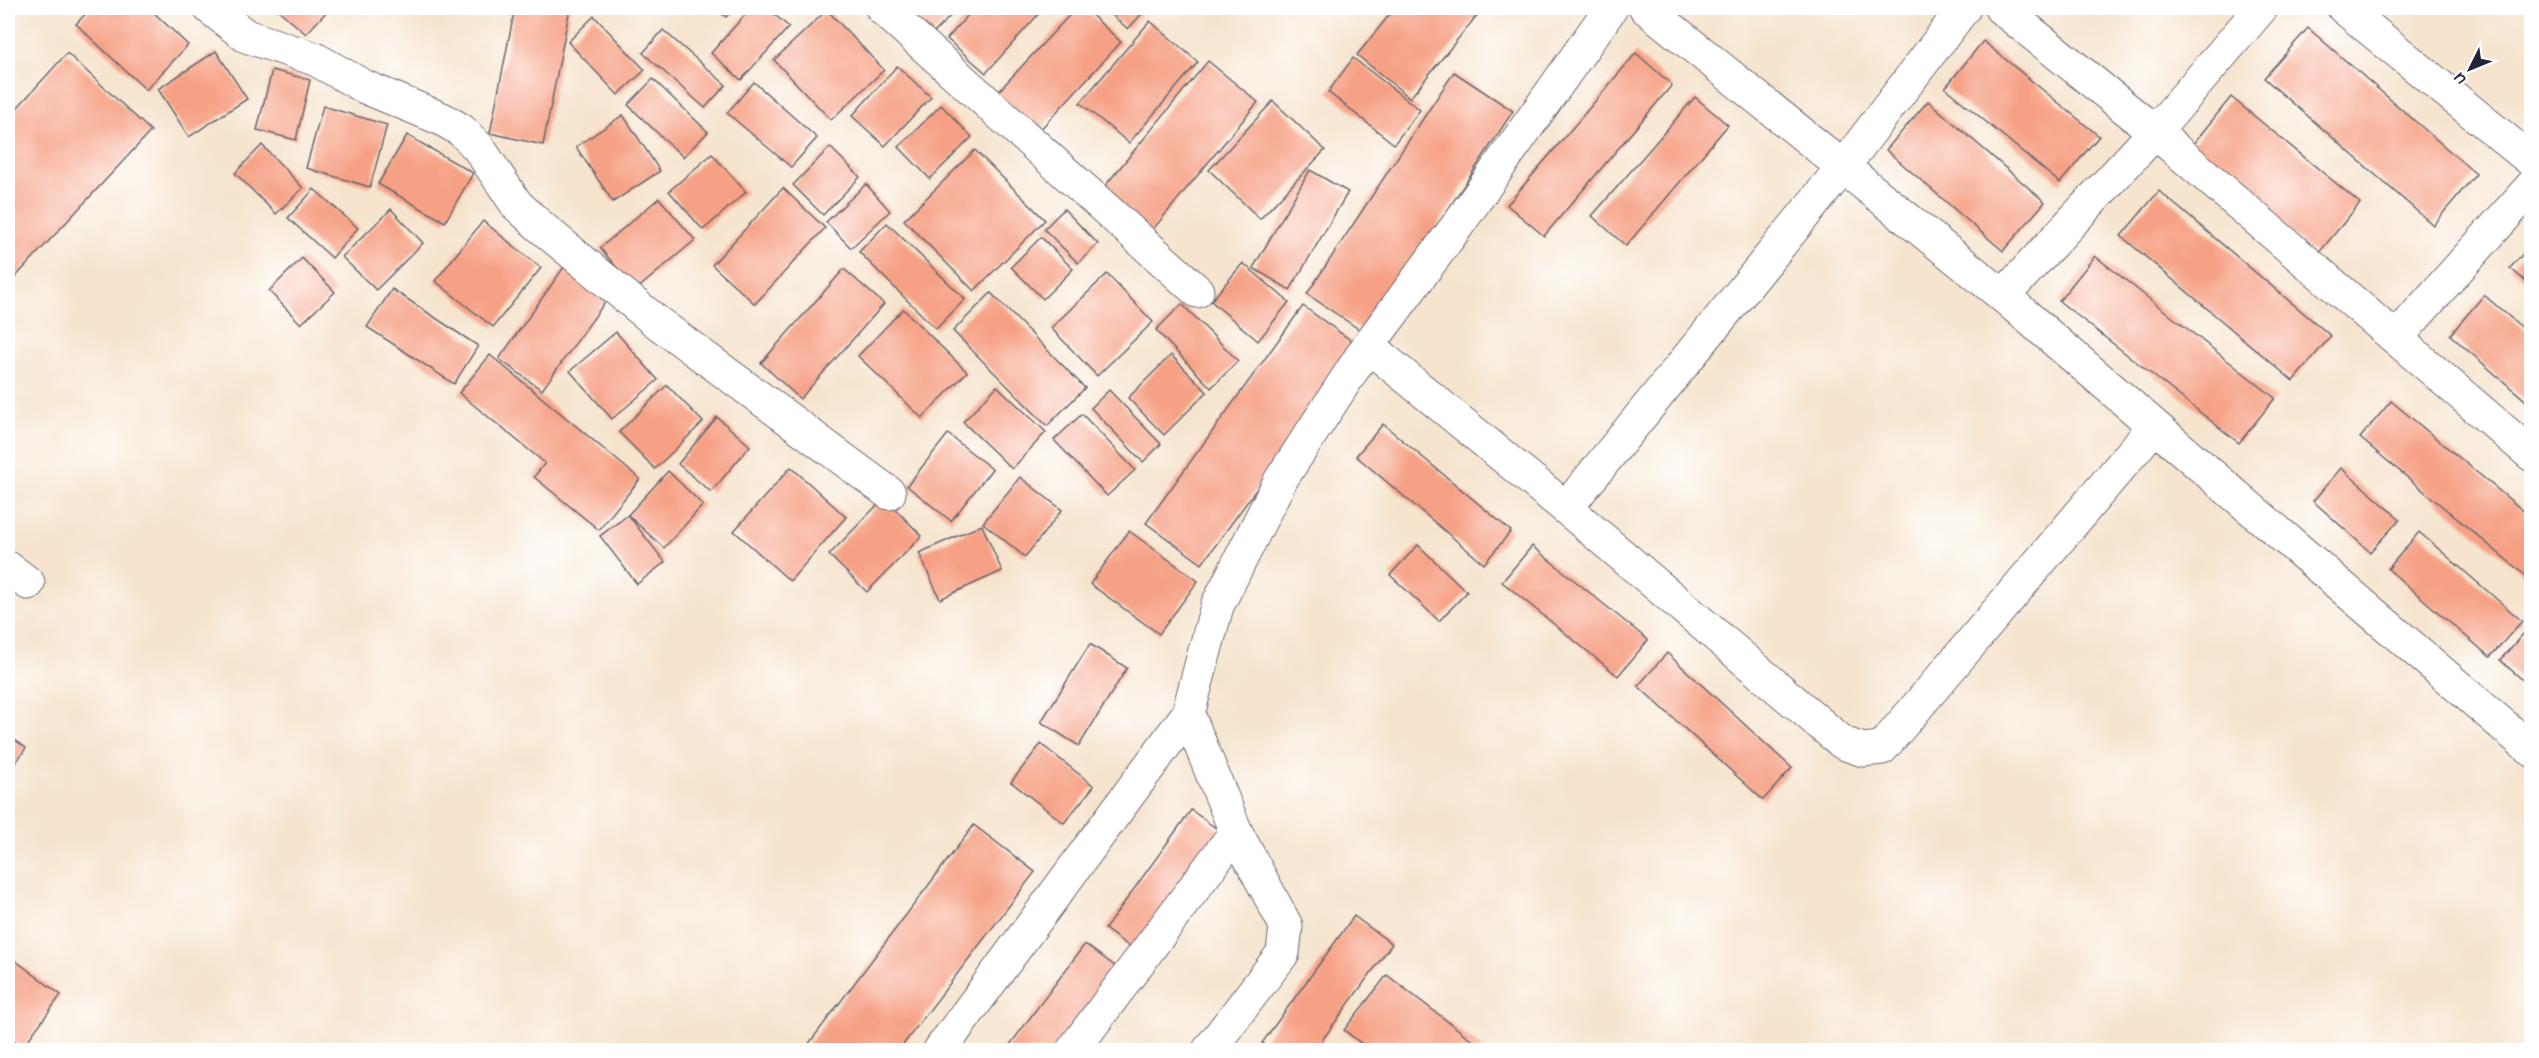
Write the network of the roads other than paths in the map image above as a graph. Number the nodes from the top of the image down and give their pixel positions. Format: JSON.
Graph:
{"nodes":[{"id":1,"x":210,"y":8,"type":"edge"},
{"id":2,"x":882,"y":8,"type":"edge"},
{"id":3,"x":1611,"y":8,"type":"edge"},
{"id":4,"x":1646,"y":8,"type":"edge"},
{"id":5,"x":1964,"y":8,"type":"edge"},
{"id":6,"x":2001,"y":8,"type":"edge"},
{"id":7,"x":2261,"y":8,"type":"edge"},
{"id":8,"x":2344,"y":8,"type":"edge"},
{"id":9,"x":2155,"y":132,"type":"junction"},
{"id":10,"x":2532,"y":161,"type":"edge"},
{"id":11,"x":1842,"y":167,"type":"junction"},
{"id":12,"x":2532,"y":186,"type":"edge"},
{"id":13,"x":1197,"y":291,"type":"dead end"},
{"id":14,"x":2002,"y":296,"type":"junction"},
{"id":15,"x":2396,"y":338,"type":"junction"},
{"id":16,"x":1368,"y":346,"type":"junction"},
{"id":17,"x":2154,"y":427,"type":"junction"},
{"id":18,"x":2532,"y":455,"type":"edge"},
{"id":19,"x":890,"y":493,"type":"dead end"},
{"id":20,"x":1566,"y":508,"type":"junction"},
{"id":21,"x":1188,"y":714,"type":"junction"},
{"id":22,"x":2532,"y":750,"type":"edge"},
{"id":23,"x":1236,"y":832,"type":"junction"},
{"id":24,"x":940,"y":1050,"type":"edge"},
{"id":25,"x":1073,"y":1050,"type":"edge"},
{"id":26,"x":1209,"y":1050,"type":"edge"}],
"edges":[{"from":1,"to":19,"type":"street"},
{"from":2,"to":13,"type":"street"},
{"from":3,"to":16,"type":"street"},
{"from":4,"to":11,"type":"street"},
{"from":5,"to":11,"type":"street"},
{"from":6,"to":9,"type":"street"},
{"from":7,"to":9,"type":"street"},
{"from":8,"to":10,"type":"street"},
{"from":9,"to":14,"type":"street"},
{"from":9,"to":15,"type":"street"},
{"from":11,"to":14,"type":"street"},
{"from":11,"to":20,"type":"street"},
{"from":12,"to":15,"type":"street"},
{"from":14,"to":17,"type":"street"},
{"from":15,"to":18,"type":"street"},
{"from":16,"to":20,"type":"street"},
{"from":16,"to":21,"type":"street"},
{"from":17,"to":20,"type":"street"},
{"from":17,"to":22,"type":"street"},
{"from":21,"to":23,"type":"street"},
{"from":21,"to":24,"type":"street"},
{"from":23,"to":25,"type":"street"},
{"from":23,"to":26,"type":"street"}]}
